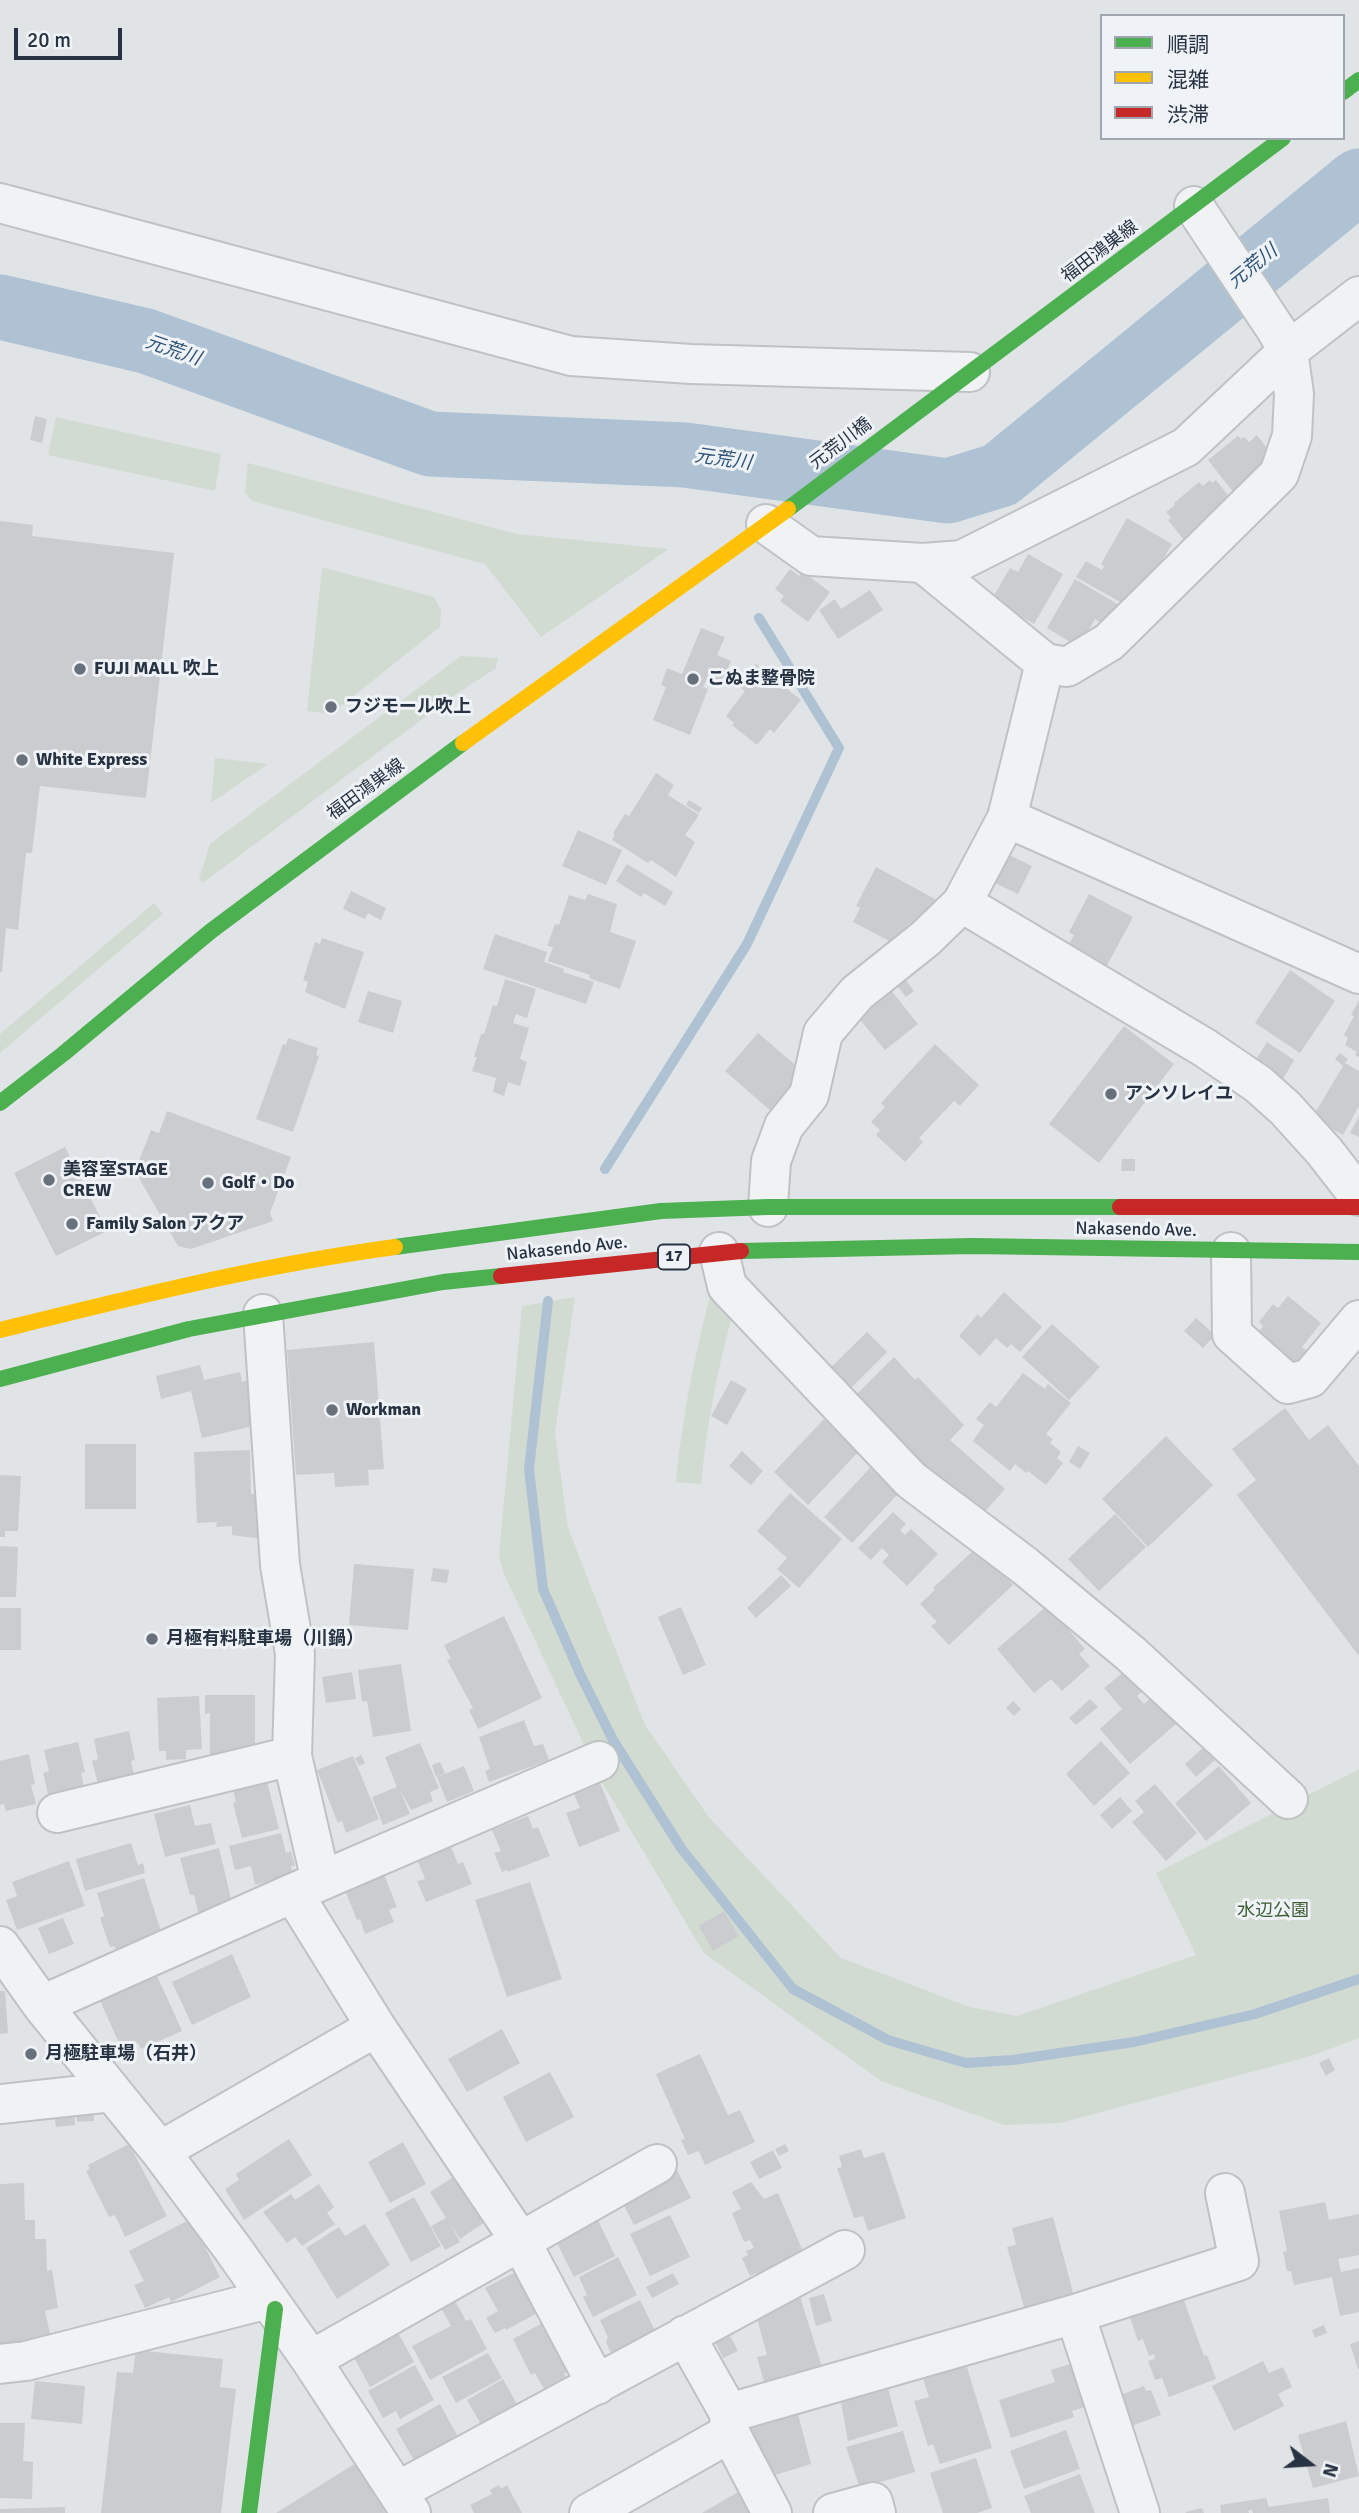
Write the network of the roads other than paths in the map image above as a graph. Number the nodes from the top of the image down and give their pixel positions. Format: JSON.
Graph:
{"nodes":[{"id":1,"x":1281,"y":140,"type":"edge"},
{"id":2,"x":0,"y":203,"type":"edge"},
{"id":3,"x":1204,"y":221,"type":"junction"},
{"id":4,"x":1359,"y":296,"type":"edge"},
{"id":5,"x":1282,"y":341,"type":"junction"},
{"id":6,"x":970,"y":372,"type":"junction"},
{"id":7,"x":940,"y":394,"type":"joint"},
{"id":8,"x":766,"y":524,"type":"junction"},
{"id":9,"x":923,"y":563,"type":"junction"},
{"id":10,"x":1045,"y":663,"type":"junction"},
{"id":11,"x":1007,"y":818,"type":"junction"},
{"id":12,"x":962,"y":903,"type":"junction"},
{"id":13,"x":1359,"y":974,"type":"edge"},
{"id":14,"x":0,"y":1102,"type":"edge"},
{"id":15,"x":1359,"y":1196,"type":"edge"},
{"id":16,"x":768,"y":1207,"type":"junction"},
{"id":17,"x":1359,"y":1207,"type":"edge"},
{"id":18,"x":719,"y":1252,"type":"junction"},
{"id":19,"x":1231,"y":1252,"type":"junction"},
{"id":20,"x":1359,"y":1252,"type":"edge"},
{"id":21,"x":263,"y":1314,"type":"junction"},
{"id":22,"x":1359,"y":1320,"type":"edge"},
{"id":23,"x":0,"y":1330,"type":"edge"},
{"id":24,"x":0,"y":1379,"type":"edge"},
{"id":25,"x":292,"y":1756,"type":"junction"},
{"id":26,"x":599,"y":1761,"type":"dead end"},
{"id":27,"x":1288,"y":1799,"type":"dead end"},
{"id":28,"x":57,"y":1813,"type":"dead end"},
{"id":29,"x":307,"y":1887,"type":"junction"},
{"id":30,"x":0,"y":1946,"type":"edge"},
{"id":31,"x":42,"y":2005,"type":"junction"},
{"id":32,"x":376,"y":2027,"type":"junction"},
{"id":33,"x":112,"y":2092,"type":"junction"},
{"id":34,"x":0,"y":2104,"type":"edge"},
{"id":35,"x":160,"y":2151,"type":"junction"},
{"id":36,"x":657,"y":2164,"type":"dead end"},
{"id":37,"x":1225,"y":2193,"type":"dead end"},
{"id":38,"x":521,"y":2242,"type":"junction"},
{"id":39,"x":845,"y":2250,"type":"dead end"},
{"id":40,"x":271,"y":2304,"type":"junction"},
{"id":41,"x":1075,"y":2314,"type":"junction"},
{"id":42,"x":685,"y":2335,"type":"junction"},
{"id":43,"x":312,"y":2360,"type":"junction"},
{"id":44,"x":0,"y":2364,"type":"edge"},
{"id":45,"x":597,"y":2385,"type":"junction"},
{"id":46,"x":730,"y":2423,"type":"junction"},
{"id":47,"x":405,"y":2502,"type":"edge"},
{"id":48,"x":249,"y":2513,"type":"edge"},
{"id":49,"x":589,"y":2513,"type":"edge"},
{"id":50,"x":772,"y":2513,"type":"edge"},
{"id":51,"x":832,"y":2513,"type":"edge"},
{"id":52,"x":876,"y":2513,"type":"edge"},
{"id":53,"x":1140,"y":2513,"type":"edge"}],
"edges":[{"from":1,"to":3,"type":"main road","name":"福田鴻巣線"},
{"from":2,"to":6,"type":"street"},
{"from":3,"to":5,"type":"street"},
{"from":3,"to":6,"type":"main road","name":"福田鴻巣線"},
{"from":4,"to":5,"type":"street"},
{"from":5,"to":9,"type":"street"},
{"from":5,"to":10,"type":"street"},
{"from":6,"to":7,"type":"main road","name":"福田鴻巣線"},
{"from":7,"to":8,"type":"main road","name":"元荒川橋"},
{"from":8,"to":9,"type":"street"},
{"from":8,"to":14,"type":"main road","name":"福田鴻巣線"},
{"from":9,"to":10,"type":"street"},
{"from":10,"to":11,"type":"street"},
{"from":11,"to":12,"type":"street"},
{"from":11,"to":13,"type":"street"},
{"from":12,"to":15,"type":"street"},
{"from":12,"to":16,"type":"street"},
{"from":16,"to":17,"type":"main road","name":"Nakasendo Ave."},
{"from":16,"to":23,"type":"main road","name":"Nakasendo Ave."},
{"from":18,"to":19,"type":"main road","name":"Nakasendo Ave.","number":"17"},
{"from":18,"to":21,"type":"main road","name":"Nakasendo Ave.","number":"17"},
{"from":18,"to":27,"type":"street"},
{"from":19,"to":20,"type":"main road","name":"Nakasendo Ave.","number":"17"},
{"from":19,"to":22,"type":"street"},
{"from":21,"to":24,"type":"main road","name":"Nakasendo Ave.","number":"17"},
{"from":21,"to":25,"type":"street"},
{"from":25,"to":28,"type":"street"},
{"from":25,"to":29,"type":"street"},
{"from":26,"to":29,"type":"street"},
{"from":29,"to":31,"type":"street"},
{"from":29,"to":32,"type":"street"},
{"from":30,"to":31,"type":"street"},
{"from":31,"to":33,"type":"street"},
{"from":32,"to":35,"type":"street"},
{"from":32,"to":38,"type":"street"},
{"from":33,"to":34,"type":"street"},
{"from":33,"to":35,"type":"street"},
{"from":35,"to":40,"type":"street"},
{"from":36,"to":38,"type":"street"},
{"from":37,"to":41,"type":"street"},
{"from":38,"to":43,"type":"street"},
{"from":38,"to":45,"type":"street"},
{"from":39,"to":42,"type":"street"},
{"from":40,"to":43,"type":"street"},
{"from":40,"to":44,"type":"street"},
{"from":40,"to":48,"type":"main road"},
{"from":41,"to":46,"type":"street"},
{"from":41,"to":53,"type":"street"},
{"from":42,"to":45,"type":"street"},
{"from":42,"to":46,"type":"street"},
{"from":43,"to":47,"type":"street"},
{"from":45,"to":47,"type":"street"},
{"from":46,"to":49,"type":"street"},
{"from":46,"to":50,"type":"street"},
{"from":51,"to":52,"type":"street"}]}
